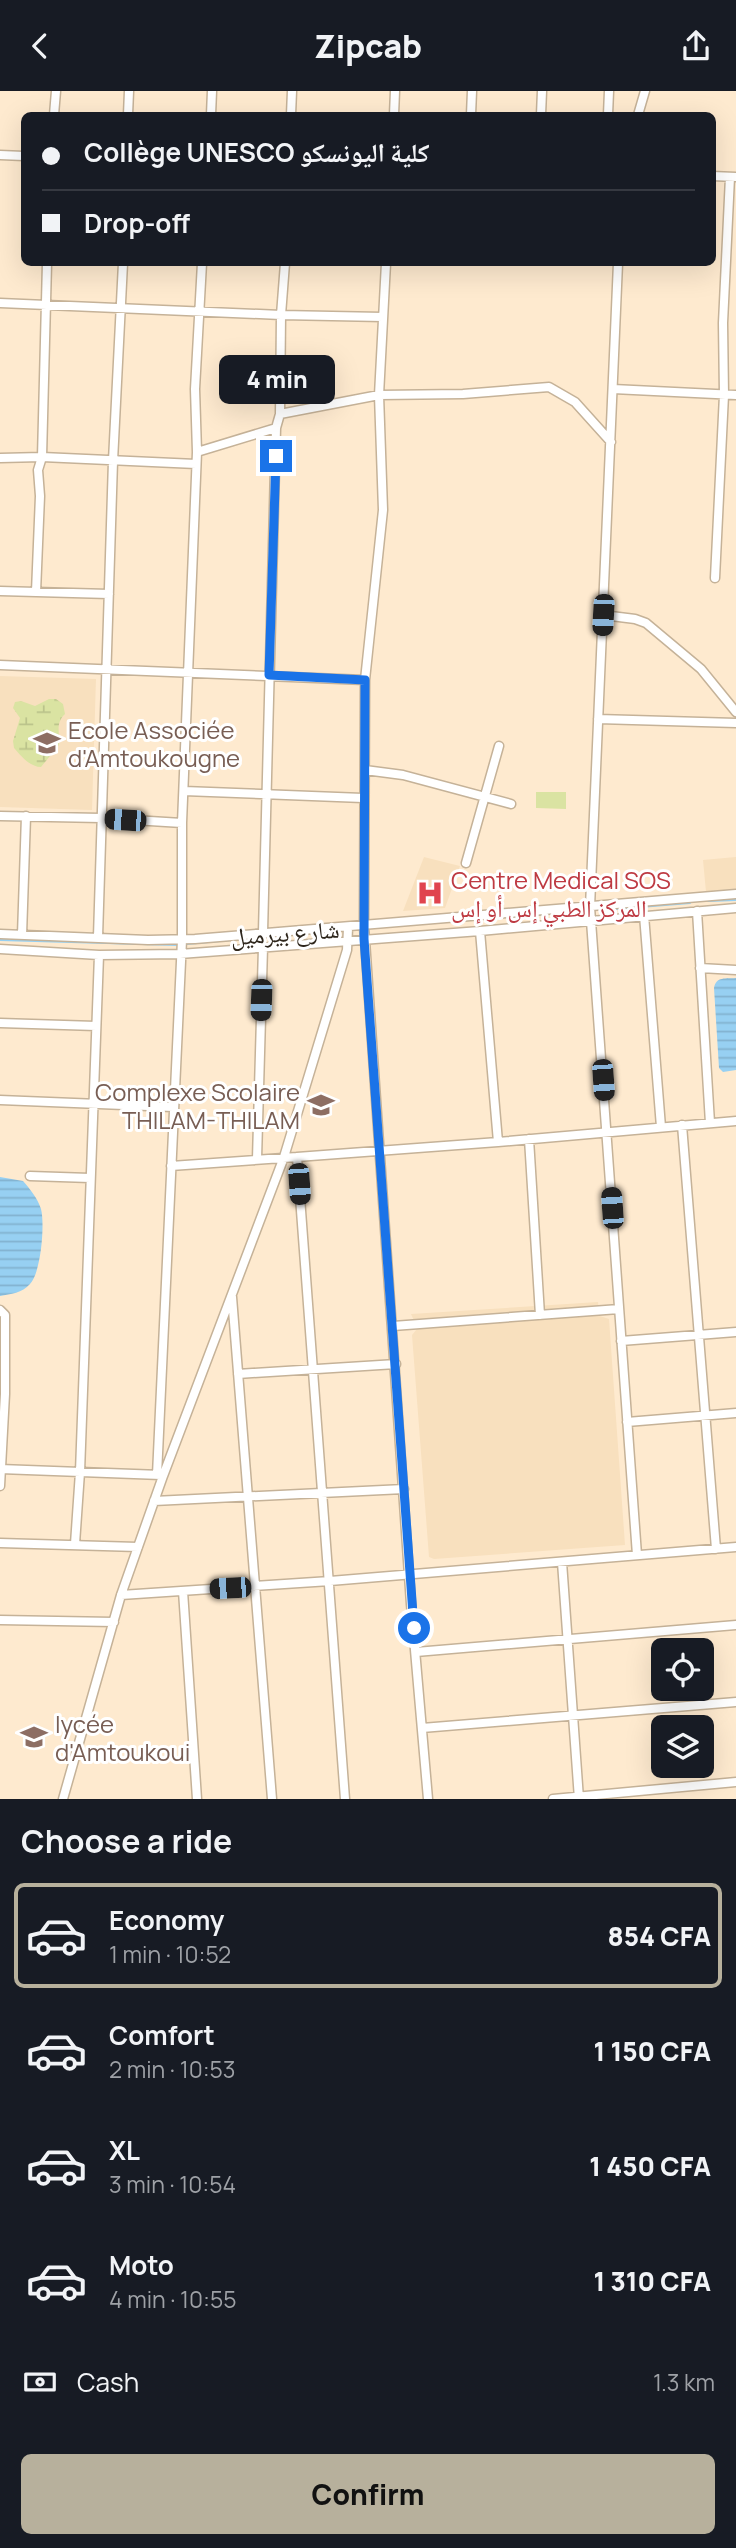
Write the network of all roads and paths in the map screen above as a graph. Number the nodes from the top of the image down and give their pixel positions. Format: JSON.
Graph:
{"nodes":[{"id":1,"x":56,"y":91,"type":"edge"},
{"id":2,"x":128,"y":91,"type":"edge"},
{"id":3,"x":212,"y":91,"type":"edge"},
{"id":4,"x":292,"y":91,"type":"edge"},
{"id":5,"x":395,"y":91,"type":"edge"},
{"id":6,"x":472,"y":91,"type":"edge"},
{"id":7,"x":542,"y":91,"type":"edge"},
{"id":8,"x":609,"y":91,"type":"edge"},
{"id":9,"x":645,"y":91,"type":"edge"},
{"id":10,"x":54,"y":112,"type":"edge"},
{"id":11,"x":128,"y":112,"type":"edge"},
{"id":12,"x":211,"y":112,"type":"edge"},
{"id":13,"x":292,"y":112,"type":"edge"},
{"id":14,"x":394,"y":112,"type":"edge"},
{"id":15,"x":471,"y":112,"type":"edge"},
{"id":16,"x":541,"y":112,"type":"edge"},
{"id":17,"x":608,"y":112,"type":"edge"},
{"id":18,"x":639,"y":112,"type":"edge"},
{"id":19,"x":0,"y":155,"type":"edge"},
{"id":20,"x":21,"y":156,"type":"edge"},
{"id":21,"x":733,"y":177,"type":"edge"},
{"id":22,"x":47,"y":266,"type":"edge"},
{"id":23,"x":122,"y":266,"type":"edge"},
{"id":24,"x":202,"y":266,"type":"edge"},
{"id":25,"x":285,"y":266,"type":"edge"},
{"id":26,"x":386,"y":266,"type":"edge"},
{"id":27,"x":618,"y":266,"type":"edge"},
{"id":28,"x":0,"y":303,"type":"edge"},
{"id":29,"x":46,"y":305,"type":"junction"},
{"id":30,"x":121,"y":308,"type":"junction"},
{"id":31,"x":199,"y":311,"type":"junction"},
{"id":32,"x":281,"y":316,"type":"junction"},
{"id":33,"x":383,"y":317,"type":"junction"},
{"id":34,"x":613,"y":389,"type":"junction"},
{"id":35,"x":379,"y":395,"type":"junction"},
{"id":36,"x":724,"y":395,"type":"junction"},
{"id":37,"x":736,"y":395,"type":"edge"},
{"id":38,"x":279,"y":414,"type":"junction"},
{"id":39,"x":276,"y":428,"type":"junction"},
{"id":40,"x":611,"y":443,"type":"junction"},
{"id":41,"x":197,"y":452,"type":"junction"},
{"id":42,"x":42,"y":457,"type":"junction"},
{"id":43,"x":0,"y":458,"type":"edge"},
{"id":44,"x":113,"y":461,"type":"junction"},
{"id":45,"x":196,"y":464,"type":"junction"},
{"id":46,"x":715,"y":577,"type":"dead end"},
{"id":47,"x":0,"y":591,"type":"edge"},
{"id":48,"x":36,"y":592,"type":"junction"},
{"id":49,"x":109,"y":594,"type":"junction"},
{"id":50,"x":603,"y":615,"type":"junction"},
{"id":51,"x":0,"y":665,"type":"edge"},
{"id":52,"x":106,"y":670,"type":"junction"},
{"id":53,"x":188,"y":672,"type":"junction"},
{"id":54,"x":269,"y":675,"type":"junction"},
{"id":55,"x":365,"y":680,"type":"junction"},
{"id":56,"x":736,"y":712,"type":"edge"},
{"id":57,"x":598,"y":719,"type":"junction"},
{"id":58,"x":736,"y":723,"type":"edge"},
{"id":59,"x":499,"y":746,"type":"dead end"},
{"id":60,"x":365,"y":770,"type":"junction"},
{"id":61,"x":184,"y":791,"type":"junction"},
{"id":62,"x":265,"y":793,"type":"junction"},
{"id":63,"x":363,"y":798,"type":"junction"},
{"id":64,"x":484,"y":798,"type":"junction"},
{"id":65,"x":511,"y":804,"type":"dead end"},
{"id":66,"x":0,"y":815,"type":"edge"},
{"id":67,"x":26,"y":816,"type":"junction"},
{"id":68,"x":102,"y":818,"type":"junction"},
{"id":69,"x":182,"y":823,"type":"junction"},
{"id":70,"x":467,"y":863,"type":"dead end"},
{"id":71,"x":736,"y":894,"type":"edge"},
{"id":72,"x":736,"y":908,"type":"edge"},
{"id":73,"x":697,"y":911,"type":"junction"},
{"id":74,"x":591,"y":914,"type":"junction"},
{"id":75,"x":644,"y":915,"type":"junction"},
{"id":76,"x":364,"y":926,"type":"junction"},
{"id":77,"x":348,"y":928,"type":"junction"},
{"id":78,"x":480,"y":931,"type":"junction"},
{"id":79,"x":262,"y":932,"type":"junction"},
{"id":80,"x":0,"y":934,"type":"edge"},
{"id":81,"x":22,"y":935,"type":"junction"},
{"id":82,"x":98,"y":937,"type":"junction"},
{"id":83,"x":364,"y":939,"type":"junction"},
{"id":84,"x":182,"y":940,"type":"junction"},
{"id":85,"x":349,"y":940,"type":"junction"},
{"id":86,"x":263,"y":947,"type":"junction"},
{"id":87,"x":0,"y":949,"type":"edge"},
{"id":88,"x":180,"y":954,"type":"junction"},
{"id":89,"x":99,"y":955,"type":"junction"},
{"id":90,"x":700,"y":968,"type":"junction"},
{"id":91,"x":736,"y":970,"type":"edge"},
{"id":92,"x":0,"y":1023,"type":"edge"},
{"id":93,"x":96,"y":1026,"type":"junction"},
{"id":94,"x":0,"y":1100,"type":"edge"},
{"id":95,"x":94,"y":1104,"type":"junction"},
{"id":96,"x":173,"y":1107,"type":"junction"},
{"id":97,"x":736,"y":1121,"type":"edge"},
{"id":98,"x":710,"y":1123,"type":"junction"},
{"id":99,"x":682,"y":1125,"type":"junction"},
{"id":100,"x":661,"y":1127,"type":"junction"},
{"id":101,"x":607,"y":1132,"type":"junction"},
{"id":102,"x":530,"y":1139,"type":"junction"},
{"id":103,"x":498,"y":1142,"type":"junction"},
{"id":104,"x":379,"y":1151,"type":"junction"},
{"id":105,"x":284,"y":1157,"type":"junction"},
{"id":106,"x":297,"y":1157,"type":"junction"},
{"id":107,"x":257,"y":1159,"type":"junction"},
{"id":108,"x":171,"y":1166,"type":"junction"},
{"id":109,"x":30,"y":1176,"type":"dead end"},
{"id":110,"x":90,"y":1178,"type":"junction"},
{"id":111,"x":232,"y":1294,"type":"junction"},
{"id":112,"x":0,"y":1310,"type":"edge"},
{"id":113,"x":619,"y":1310,"type":"junction"},
{"id":114,"x":540,"y":1315,"type":"junction"},
{"id":115,"x":393,"y":1326,"type":"junction"},
{"id":116,"x":736,"y":1332,"type":"edge"},
{"id":117,"x":699,"y":1335,"type":"junction"},
{"id":118,"x":621,"y":1341,"type":"junction"},
{"id":119,"x":396,"y":1364,"type":"junction"},
{"id":120,"x":312,"y":1369,"type":"junction"},
{"id":121,"x":238,"y":1374,"type":"junction"},
{"id":122,"x":2,"y":1394,"type":"edge"},
{"id":123,"x":736,"y":1413,"type":"edge"},
{"id":124,"x":706,"y":1415,"type":"junction"},
{"id":125,"x":627,"y":1422,"type":"junction"},
{"id":126,"x":1,"y":1469,"type":"edge"},
{"id":127,"x":80,"y":1472,"type":"junction"},
{"id":128,"x":160,"y":1475,"type":"junction"},
{"id":129,"x":0,"y":1486,"type":"edge"},
{"id":130,"x":404,"y":1489,"type":"junction"},
{"id":131,"x":321,"y":1492,"type":"junction"},
{"id":132,"x":247,"y":1497,"type":"junction"},
{"id":133,"x":154,"y":1501,"type":"junction"},
{"id":134,"x":0,"y":1543,"type":"edge"},
{"id":135,"x":75,"y":1544,"type":"junction"},
{"id":136,"x":138,"y":1547,"type":"junction"},
{"id":137,"x":736,"y":1548,"type":"edge"},
{"id":138,"x":716,"y":1549,"type":"junction"},
{"id":139,"x":637,"y":1555,"type":"junction"},
{"id":140,"x":562,"y":1562,"type":"junction"},
{"id":141,"x":409,"y":1574,"type":"junction"},
{"id":142,"x":330,"y":1581,"type":"junction"},
{"id":143,"x":254,"y":1586,"type":"junction"},
{"id":144,"x":183,"y":1591,"type":"junction"},
{"id":145,"x":121,"y":1595,"type":"junction"},
{"id":146,"x":0,"y":1620,"type":"edge"},
{"id":147,"x":114,"y":1622,"type":"junction"},
{"id":148,"x":736,"y":1625,"type":"edge"},
{"id":149,"x":567,"y":1641,"type":"junction"},
{"id":150,"x":416,"y":1652,"type":"junction"},
{"id":151,"x":736,"y":1702,"type":"edge"},
{"id":152,"x":572,"y":1716,"type":"junction"},
{"id":153,"x":422,"y":1728,"type":"junction"},
{"id":154,"x":736,"y":1781,"type":"edge"},
{"id":155,"x":579,"y":1798,"type":"edge"},
{"id":156,"x":63,"y":1799,"type":"edge"},
{"id":157,"x":197,"y":1799,"type":"edge"},
{"id":158,"x":272,"y":1799,"type":"edge"},
{"id":159,"x":345,"y":1799,"type":"edge"},
{"id":160,"x":428,"y":1799,"type":"edge"},
{"id":161,"x":553,"y":1799,"type":"edge"}],
"edges":[{"from":1,"to":10,"type":"street"},
{"from":2,"to":11,"type":"street"},
{"from":3,"to":12,"type":"street"},
{"from":4,"to":13,"type":"street"},
{"from":5,"to":14,"type":"street"},
{"from":6,"to":15,"type":"street"},
{"from":7,"to":16,"type":"street"},
{"from":8,"to":17,"type":"street"},
{"from":9,"to":18,"type":"street"},
{"from":19,"to":20,"type":"street"},
{"from":21,"to":36,"type":"street"},
{"from":22,"to":29,"type":"street"},
{"from":23,"to":30,"type":"street"},
{"from":24,"to":31,"type":"street"},
{"from":25,"to":32,"type":"street"},
{"from":26,"to":33,"type":"street"},
{"from":27,"to":34,"type":"street"},
{"from":28,"to":29,"type":"street"},
{"from":29,"to":30,"type":"street"},
{"from":29,"to":42,"type":"street"},
{"from":30,"to":31,"type":"street"},
{"from":30,"to":44,"type":"street"},
{"from":31,"to":32,"type":"street"},
{"from":31,"to":41,"type":"street"},
{"from":32,"to":33,"type":"street"},
{"from":32,"to":38,"type":"street"},
{"from":33,"to":35,"type":"street"},
{"from":34,"to":36,"type":"street"},
{"from":34,"to":40,"type":"street"},
{"from":35,"to":38,"type":"street"},
{"from":35,"to":40,"type":"street"},
{"from":35,"to":55,"type":"street"},
{"from":36,"to":37,"type":"street"},
{"from":36,"to":46,"type":"street"},
{"from":38,"to":39,"type":"street"},
{"from":39,"to":41,"type":"street"},
{"from":39,"to":54,"type":"street"},
{"from":40,"to":50,"type":"street"},
{"from":41,"to":45,"type":"street"},
{"from":42,"to":43,"type":"street"},
{"from":42,"to":44,"type":"street"},
{"from":42,"to":48,"type":"street"},
{"from":44,"to":45,"type":"street"},
{"from":44,"to":49,"type":"street"},
{"from":45,"to":53,"type":"street"},
{"from":47,"to":48,"type":"street"},
{"from":48,"to":49,"type":"street"},
{"from":49,"to":52,"type":"street"},
{"from":50,"to":56,"type":"street"},
{"from":50,"to":57,"type":"street"},
{"from":51,"to":52,"type":"street"},
{"from":52,"to":53,"type":"street"},
{"from":52,"to":68,"type":"street"},
{"from":53,"to":54,"type":"street"},
{"from":53,"to":61,"type":"street"},
{"from":54,"to":55,"type":"street"},
{"from":54,"to":62,"type":"street"},
{"from":55,"to":60,"type":"street"},
{"from":57,"to":58,"type":"street"},
{"from":57,"to":74,"type":"street"},
{"from":59,"to":64,"type":"street"},
{"from":60,"to":63,"type":"street"},
{"from":60,"to":64,"type":"street"},
{"from":61,"to":62,"type":"street"},
{"from":61,"to":69,"type":"street"},
{"from":62,"to":63,"type":"street"},
{"from":62,"to":79,"type":"street"},
{"from":63,"to":76,"type":"street"},
{"from":64,"to":65,"type":"street"},
{"from":64,"to":70,"type":"street"},
{"from":66,"to":67,"type":"street"},
{"from":67,"to":68,"type":"street"},
{"from":67,"to":81,"type":"street"},
{"from":68,"to":69,"type":"street"},
{"from":68,"to":82,"type":"street"},
{"from":69,"to":84,"type":"street"},
{"from":71,"to":74,"type":"street","name":"شارع بيرميل"},
{"from":72,"to":73,"type":"street","name":"شارع بيرميل"},
{"from":73,"to":75,"type":"street","name":"شارع بيرميل"},
{"from":73,"to":90,"type":"street"},
{"from":74,"to":75,"type":"street","name":"شارع بيرميل"},
{"from":74,"to":76,"type":"street","name":"شارع بيرميل"},
{"from":74,"to":78,"type":"street","name":"شارع بيرميل"},
{"from":74,"to":101,"type":"street"},
{"from":75,"to":100,"type":"street"},
{"from":76,"to":77,"type":"street","name":"شارع بيرميل"},
{"from":76,"to":83,"type":"street"},
{"from":77,"to":79,"type":"street","name":"شارع بيرميل"},
{"from":77,"to":85,"type":"street"},
{"from":78,"to":83,"type":"street","name":"شارع بيرميل"},
{"from":78,"to":103,"type":"street"},
{"from":79,"to":84,"type":"street","name":"شارع بيرميل"},
{"from":80,"to":81,"type":"street","name":"شارع بيرميل"},
{"from":81,"to":82,"type":"street","name":"شارع بيرميل"},
{"from":82,"to":84,"type":"street","name":"شارع بيرميل"},
{"from":83,"to":85,"type":"street","name":"شارع بيرميل"},
{"from":83,"to":104,"type":"street"},
{"from":84,"to":88,"type":"street"},
{"from":85,"to":86,"type":"street","name":"شارع بيرميل"},
{"from":85,"to":105,"type":"street"},
{"from":86,"to":88,"type":"street","name":"شارع بيرميل"},
{"from":86,"to":107,"type":"street"},
{"from":87,"to":89,"type":"street","name":"شارع بيرميل"},
{"from":88,"to":89,"type":"street","name":"شارع بيرميل"},
{"from":88,"to":96,"type":"street"},
{"from":89,"to":93,"type":"street"},
{"from":90,"to":91,"type":"street"},
{"from":90,"to":98,"type":"street"},
{"from":92,"to":93,"type":"street"},
{"from":93,"to":95,"type":"street"},
{"from":94,"to":95,"type":"street"},
{"from":95,"to":96,"type":"street"},
{"from":95,"to":110,"type":"street"},
{"from":96,"to":108,"type":"street"},
{"from":97,"to":98,"type":"street"},
{"from":98,"to":99,"type":"street"},
{"from":99,"to":100,"type":"street"},
{"from":99,"to":117,"type":"street"},
{"from":100,"to":101,"type":"street"},
{"from":101,"to":102,"type":"street"},
{"from":101,"to":113,"type":"street"},
{"from":102,"to":103,"type":"street"},
{"from":102,"to":114,"type":"street"},
{"from":103,"to":104,"type":"street"},
{"from":104,"to":106,"type":"street"},
{"from":104,"to":115,"type":"street"},
{"from":105,"to":106,"type":"street"},
{"from":105,"to":107,"type":"street"},
{"from":105,"to":111,"type":"street"},
{"from":106,"to":120,"type":"street"},
{"from":107,"to":108,"type":"street"},
{"from":108,"to":128,"type":"street"},
{"from":109,"to":110,"type":"street"},
{"from":110,"to":127,"type":"street"},
{"from":111,"to":121,"type":"street"},
{"from":111,"to":128,"type":"street"},
{"from":112,"to":122,"type":"street"},
{"from":113,"to":114,"type":"street"},
{"from":113,"to":118,"type":"street"},
{"from":114,"to":115,"type":"street"},
{"from":115,"to":119,"type":"street"},
{"from":116,"to":117,"type":"street"},
{"from":117,"to":118,"type":"street"},
{"from":117,"to":124,"type":"street"},
{"from":118,"to":125,"type":"street"},
{"from":119,"to":120,"type":"street"},
{"from":119,"to":130,"type":"street"},
{"from":120,"to":121,"type":"street"},
{"from":120,"to":131,"type":"street"},
{"from":121,"to":132,"type":"street"},
{"from":122,"to":126,"type":"street"},
{"from":123,"to":124,"type":"street"},
{"from":124,"to":125,"type":"street"},
{"from":124,"to":138,"type":"street"},
{"from":125,"to":139,"type":"street"},
{"from":126,"to":127,"type":"street"},
{"from":126,"to":129,"type":"street"},
{"from":127,"to":128,"type":"street"},
{"from":127,"to":135,"type":"street"},
{"from":128,"to":133,"type":"street"},
{"from":130,"to":131,"type":"street"},
{"from":130,"to":141,"type":"street"},
{"from":131,"to":132,"type":"street"},
{"from":131,"to":142,"type":"street"},
{"from":132,"to":133,"type":"street"},
{"from":132,"to":143,"type":"street"},
{"from":133,"to":136,"type":"street"},
{"from":134,"to":135,"type":"street"},
{"from":135,"to":136,"type":"street"},
{"from":136,"to":145,"type":"street"},
{"from":137,"to":138,"type":"street"},
{"from":138,"to":139,"type":"street"},
{"from":139,"to":140,"type":"street"},
{"from":140,"to":141,"type":"street"},
{"from":140,"to":149,"type":"street"},
{"from":141,"to":142,"type":"street"},
{"from":141,"to":150,"type":"street"},
{"from":142,"to":143,"type":"street"},
{"from":142,"to":159,"type":"street"},
{"from":143,"to":144,"type":"street"},
{"from":143,"to":158,"type":"street"},
{"from":144,"to":145,"type":"street"},
{"from":144,"to":157,"type":"street"},
{"from":145,"to":147,"type":"street"},
{"from":146,"to":147,"type":"street"},
{"from":147,"to":156,"type":"street"},
{"from":148,"to":149,"type":"street"},
{"from":149,"to":150,"type":"street"},
{"from":149,"to":152,"type":"street"},
{"from":150,"to":153,"type":"street"},
{"from":151,"to":152,"type":"street"},
{"from":152,"to":153,"type":"street"},
{"from":152,"to":155,"type":"street"},
{"from":153,"to":160,"type":"street"},
{"from":154,"to":155,"type":"street"},
{"from":155,"to":161,"type":"street"}]}
